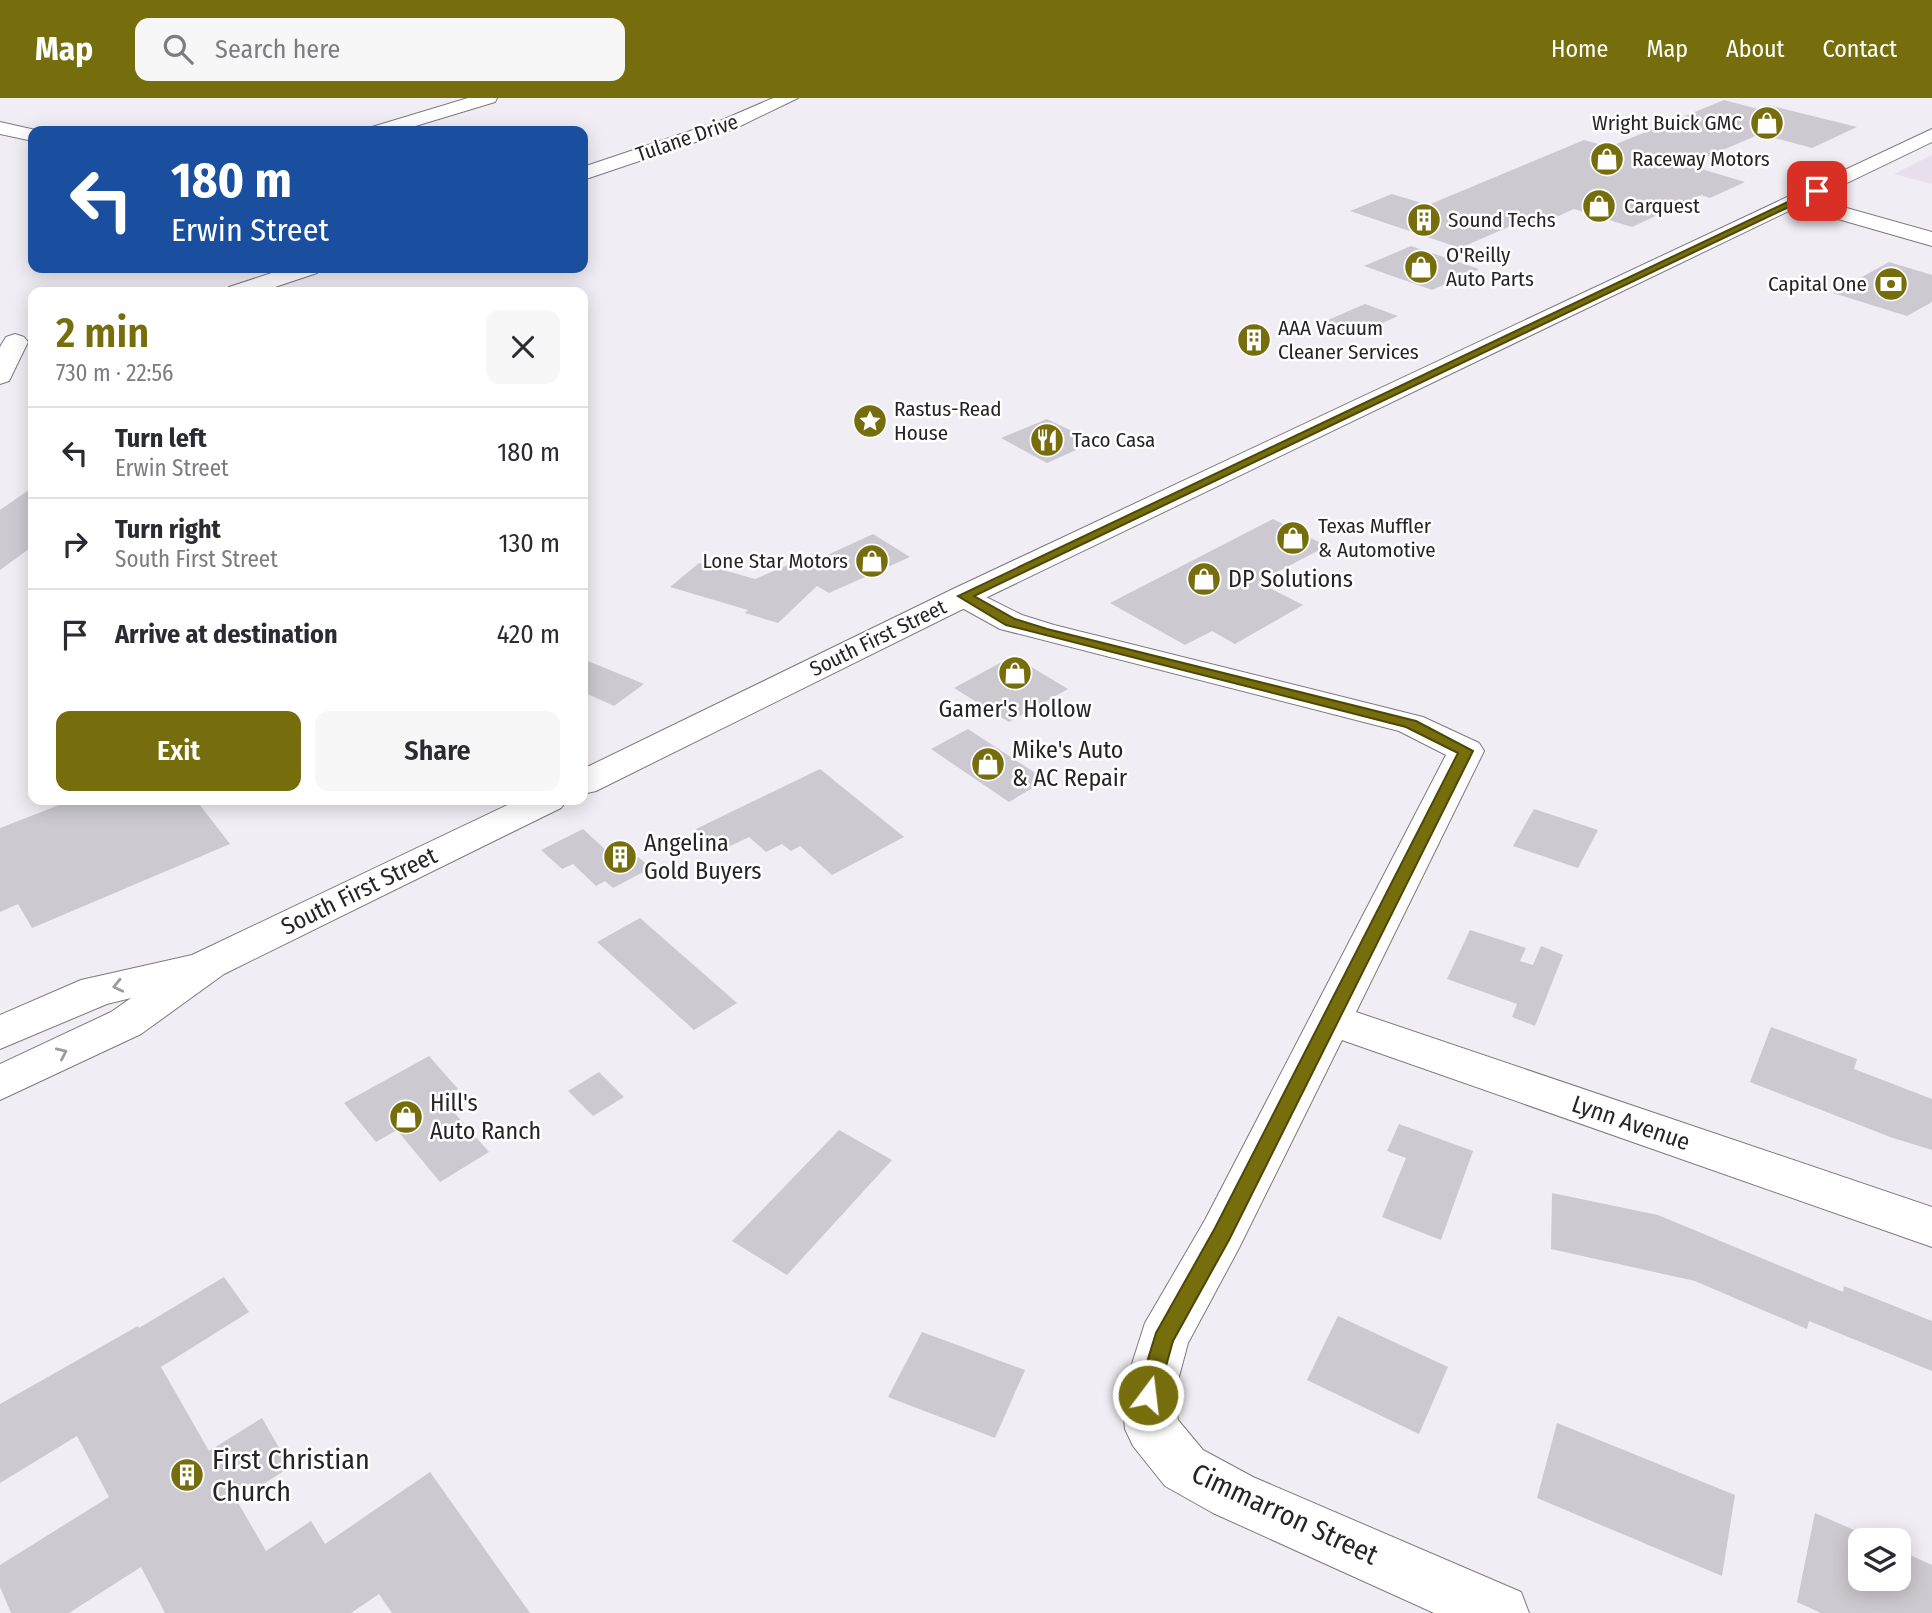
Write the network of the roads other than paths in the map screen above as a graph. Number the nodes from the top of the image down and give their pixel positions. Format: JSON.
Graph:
{"nodes":[{"id":1,"x":488,"y":98,"type":"edge"},
{"id":2,"x":789,"y":98,"type":"edge"},
{"id":3,"x":396,"y":126,"type":"edge"},
{"id":4,"x":2,"y":130,"type":"edge"},
{"id":5,"x":28,"y":134,"type":"edge"},
{"id":6,"x":1932,"y":135,"type":"edge"},
{"id":7,"x":588,"y":172,"type":"edge"},
{"id":8,"x":1797,"y":200,"type":"junction"},
{"id":9,"x":1932,"y":239,"type":"edge"},
{"id":10,"x":294,"y":273,"type":"edge"},
{"id":11,"x":252,"y":287,"type":"edge"},
{"id":12,"x":16,"y":341,"type":"edge"},
{"id":13,"x":0,"y":376,"type":"edge"},
{"id":14,"x":964,"y":596,"type":"junction"},
{"id":15,"x":588,"y":781,"type":"edge"},
{"id":16,"x":538,"y":805,"type":"edge"},
{"id":17,"x":209,"y":964,"type":"junction"},
{"id":18,"x":1329,"y":1019,"type":"junction"},
{"id":19,"x":0,"y":1033,"type":"edge"},
{"id":20,"x":0,"y":1083,"type":"edge"},
{"id":21,"x":1932,"y":1227,"type":"edge"},
{"id":22,"x":1438,"y":1600,"type":"edge"},
{"id":23,"x":1500,"y":1613,"type":"edge"}],
"edges":[{"from":1,"to":3,"type":"main road"},
{"from":2,"to":7,"type":"main road","name":"Tulane Drive"},
{"from":4,"to":5,"type":"main road"},
{"from":6,"to":8,"type":"main road","name":"South First Street"},
{"from":8,"to":9,"type":"main road"},
{"from":8,"to":14,"type":"main road","name":"South First Street"},
{"from":10,"to":11,"type":"main road"},
{"from":12,"to":13,"type":"main road"},
{"from":14,"to":15,"type":"main road","name":"South First Street"},
{"from":14,"to":18,"type":"main road","name":"Cimmarron Street"},
{"from":16,"to":17,"type":"main road","name":"South First Street"},
{"from":17,"to":19,"type":"main road","name":"South First Street","one_way":true},
{"from":20,"to":17,"type":"main road","name":"South First Street","one_way":true},
{"from":18,"to":21,"type":"main road","name":"Lynn Avenue"},
{"from":18,"to":22,"type":"main road","name":"Cimmarron Street"},
{"from":22,"to":23,"type":"main road","name":"Cimmarron Street"}]}
